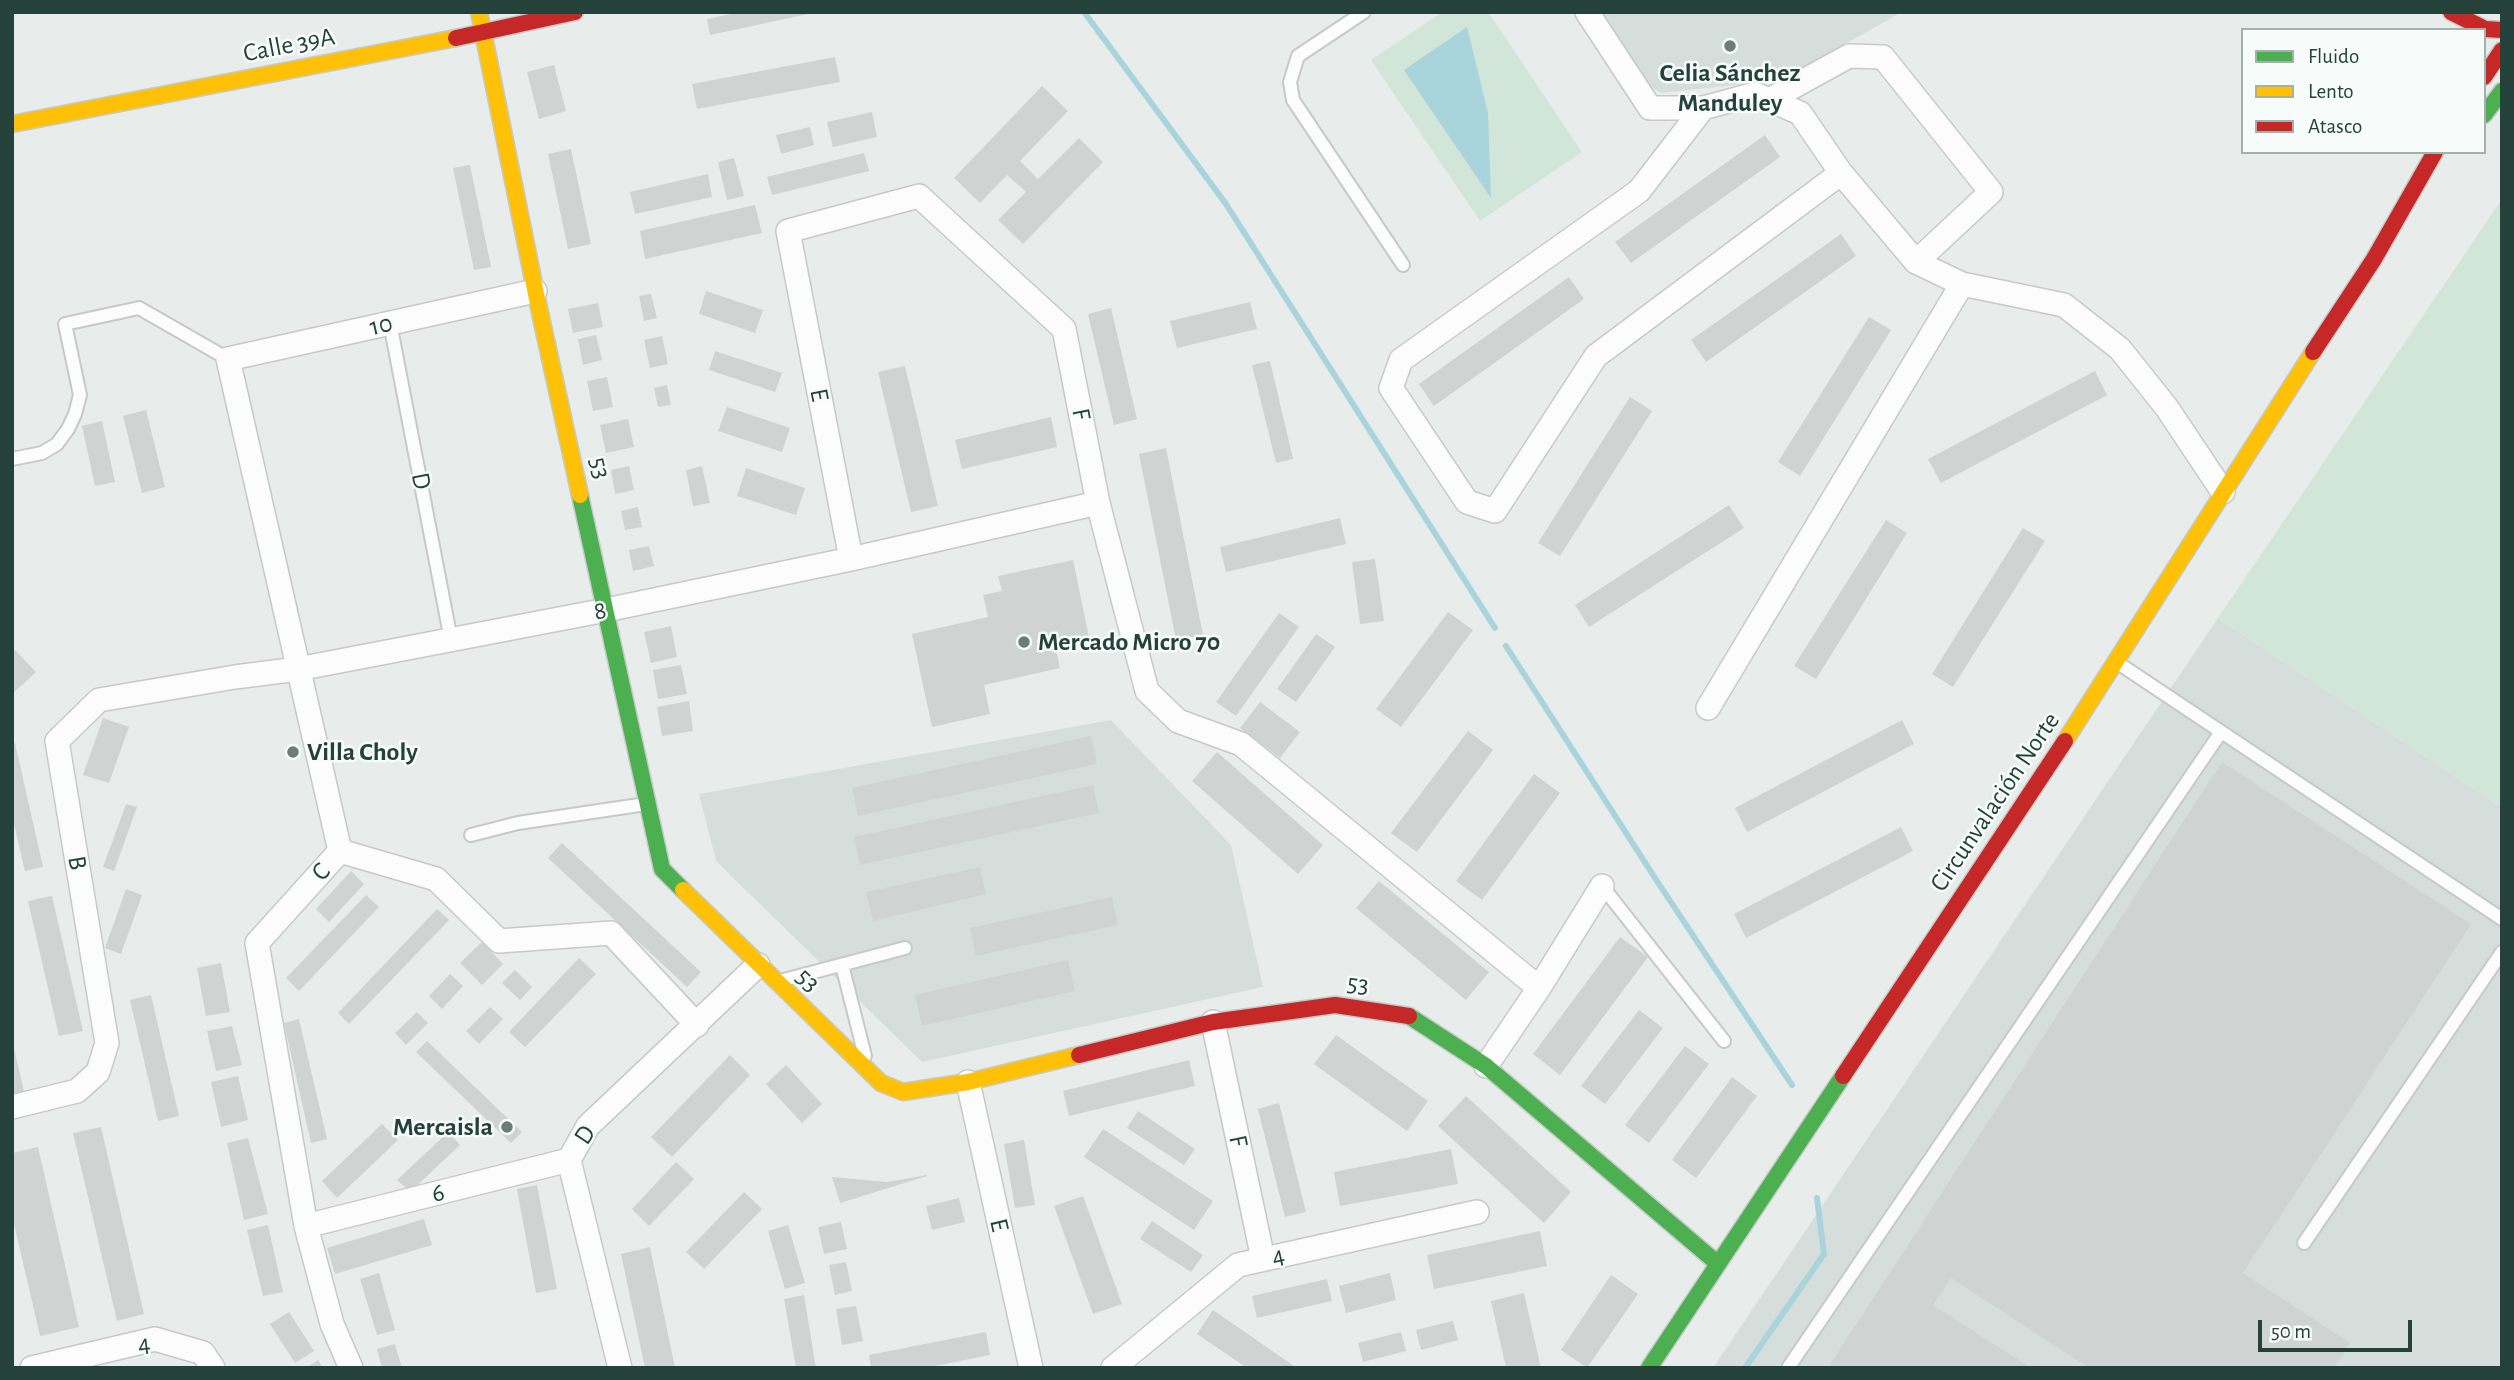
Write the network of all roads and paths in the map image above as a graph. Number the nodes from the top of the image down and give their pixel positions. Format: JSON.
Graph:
{"nodes":[{"id":1,"x":479,"y":12,"type":"edge"},
{"id":2,"x":575,"y":12,"type":"edge"},
{"id":3,"x":1364,"y":12,"type":"edge"},
{"id":4,"x":1587,"y":12,"type":"edge"},
{"id":5,"x":2451,"y":12,"type":"edge"},
{"id":6,"x":2483,"y":28,"type":"edge"},
{"id":7,"x":483,"y":33,"type":"junction"},
{"id":8,"x":2502,"y":50,"type":"edge"},
{"id":9,"x":2486,"y":74,"type":"edge"},
{"id":10,"x":2502,"y":90,"type":"edge"},
{"id":11,"x":1769,"y":100,"type":"junction"},
{"id":12,"x":1703,"y":108,"type":"junction"},
{"id":13,"x":2486,"y":112,"type":"edge"},
{"id":14,"x":12,"y":124,"type":"edge"},
{"id":15,"x":2427,"y":160,"type":"edge"},
{"id":16,"x":1842,"y":173,"type":"junction"},
{"id":17,"x":2436,"y":184,"type":"dead end"},
{"id":18,"x":788,"y":231,"type":"joint"},
{"id":19,"x":2374,"y":259,"type":"junction"},
{"id":20,"x":1916,"y":262,"type":"junction"},
{"id":21,"x":1403,"y":265,"type":"dead end"},
{"id":22,"x":1962,"y":284,"type":"junction"},
{"id":23,"x":535,"y":291,"type":"junction"},
{"id":24,"x":390,"y":323,"type":"junction"},
{"id":25,"x":228,"y":359,"type":"junction"},
{"id":26,"x":12,"y":459,"type":"edge"},
{"id":27,"x":2223,"y":492,"type":"junction"},
{"id":28,"x":1098,"y":503,"type":"junction"},
{"id":29,"x":851,"y":559,"type":"junction"},
{"id":30,"x":606,"y":610,"type":"junction"},
{"id":31,"x":451,"y":640,"type":"junction"},
{"id":32,"x":2117,"y":663,"type":"junction"},
{"id":33,"x":298,"y":669,"type":"junction"},
{"id":34,"x":99,"y":700,"type":"joint"},
{"id":35,"x":1708,"y":708,"type":"dead end"},
{"id":36,"x":2221,"y":732,"type":"junction"},
{"id":37,"x":648,"y":804,"type":"junction"},
{"id":38,"x":471,"y":835,"type":"dead end"},
{"id":39,"x":340,"y":852,"type":"junction"},
{"id":40,"x":1602,"y":886,"type":"joint"},
{"id":41,"x":2502,"y":919,"type":"edge"},
{"id":42,"x":905,"y":948,"type":"dead end"},
{"id":43,"x":2502,"y":952,"type":"edge"},
{"id":44,"x":758,"y":965,"type":"junction"},
{"id":45,"x":842,"y":965,"type":"junction"},
{"id":46,"x":776,"y":982,"type":"junction"},
{"id":47,"x":1539,"y":988,"type":"junction"},
{"id":48,"x":1213,"y":1022,"type":"junction"},
{"id":49,"x":697,"y":1025,"type":"junction"},
{"id":50,"x":1724,"y":1041,"type":"dead end"},
{"id":51,"x":1486,"y":1066,"type":"junction"},
{"id":52,"x":869,"y":1071,"type":"junction"},
{"id":53,"x":968,"y":1082,"type":"junction"},
{"id":54,"x":12,"y":1107,"type":"edge"},
{"id":55,"x":569,"y":1160,"type":"junction"},
{"id":56,"x":1477,"y":1212,"type":"dead end"},
{"id":57,"x":306,"y":1226,"type":"junction"},
{"id":58,"x":2304,"y":1243,"type":"dead end"},
{"id":59,"x":1263,"y":1259,"type":"junction"},
{"id":60,"x":1717,"y":1263,"type":"junction"},
{"id":61,"x":32,"y":1368,"type":"edge"},
{"id":62,"x":212,"y":1368,"type":"edge"},
{"id":63,"x":351,"y":1368,"type":"edge"},
{"id":64,"x":620,"y":1368,"type":"edge"},
{"id":65,"x":1031,"y":1368,"type":"edge"},
{"id":66,"x":1112,"y":1368,"type":"edge"},
{"id":67,"x":1649,"y":1368,"type":"edge"},
{"id":68,"x":1788,"y":1368,"type":"edge"}],
"edges":[{"from":1,"to":7,"type":"main road","name":"53"},
{"from":2,"to":7,"type":"main road","name":"Calle 39A"},
{"from":3,"to":21,"type":"lane"},
{"from":4,"to":12,"type":"street"},
{"from":5,"to":6,"type":"main road"},
{"from":7,"to":14,"type":"main road","name":"Calle 39A"},
{"from":7,"to":23,"type":"main road","name":"53"},
{"from":8,"to":9,"type":"main road"},
{"from":10,"to":13,"type":"main road"},
{"from":11,"to":12,"type":"street"},
{"from":11,"to":16,"type":"street"},
{"from":11,"to":20,"type":"street"},
{"from":12,"to":16,"type":"street"},
{"from":15,"to":19,"type":"main road","name":"Circunvalación Norte"},
{"from":16,"to":20,"type":"street"},
{"from":17,"to":19,"type":"main road","name":"Circunvalación Norte"},
{"from":18,"to":28,"type":"street","name":"F"},
{"from":18,"to":29,"type":"street","name":"E"},
{"from":19,"to":27,"type":"main road","name":"Circunvalación Norte"},
{"from":20,"to":22,"type":"street"},
{"from":22,"to":27,"type":"street"},
{"from":22,"to":35,"type":"street"},
{"from":23,"to":24,"type":"street","name":"10"},
{"from":23,"to":30,"type":"main road","name":"53"},
{"from":24,"to":25,"type":"street","name":"10"},
{"from":24,"to":31,"type":"lane","name":"D"},
{"from":25,"to":26,"type":"lane"},
{"from":25,"to":33,"type":"street","name":"C"},
{"from":27,"to":32,"type":"main road","name":"Circunvalación Norte"},
{"from":28,"to":29,"type":"street","name":"8"},
{"from":28,"to":47,"type":"street","name":"F"},
{"from":29,"to":30,"type":"street","name":"8"},
{"from":30,"to":31,"type":"street","name":"8"},
{"from":30,"to":37,"type":"main road","name":"53"},
{"from":31,"to":33,"type":"street","name":"8"},
{"from":32,"to":36,"type":"lane"},
{"from":32,"to":60,"type":"main road","name":"Circunvalación Norte"},
{"from":33,"to":34,"type":"street","name":"8"},
{"from":33,"to":39,"type":"street","name":"C"},
{"from":34,"to":54,"type":"street","name":"B"},
{"from":36,"to":41,"type":"lane"},
{"from":36,"to":68,"type":"lane"},
{"from":37,"to":38,"type":"lane"},
{"from":37,"to":44,"type":"main road","name":"53"},
{"from":39,"to":49,"type":"street"},
{"from":39,"to":57,"type":"street","name":"C"},
{"from":40,"to":47,"type":"street"},
{"from":40,"to":50,"type":"lane"},
{"from":42,"to":45,"type":"lane"},
{"from":43,"to":58,"type":"lane"},
{"from":44,"to":46,"type":"main road","name":"53"},
{"from":44,"to":49,"type":"street","name":"D"},
{"from":45,"to":46,"type":"lane"},
{"from":45,"to":52,"type":"lane"},
{"from":46,"to":52,"type":"main road","name":"53"},
{"from":47,"to":51,"type":"street"},
{"from":48,"to":51,"type":"main road","name":"53"},
{"from":48,"to":53,"type":"main road","name":"53"},
{"from":48,"to":59,"type":"street","name":"F"},
{"from":49,"to":55,"type":"street","name":"D"},
{"from":51,"to":60,"type":"main road","name":"53"},
{"from":52,"to":53,"type":"main road","name":"53"},
{"from":53,"to":65,"type":"street","name":"E"},
{"from":55,"to":57,"type":"street","name":"6"},
{"from":55,"to":64,"type":"street","name":"D"},
{"from":56,"to":59,"type":"street","name":"4"},
{"from":57,"to":63,"type":"street","name":"C"},
{"from":59,"to":66,"type":"street","name":"4"},
{"from":60,"to":67,"type":"main road","name":"Circunvalación Norte"},
{"from":61,"to":62,"type":"street","name":"4"}]}
